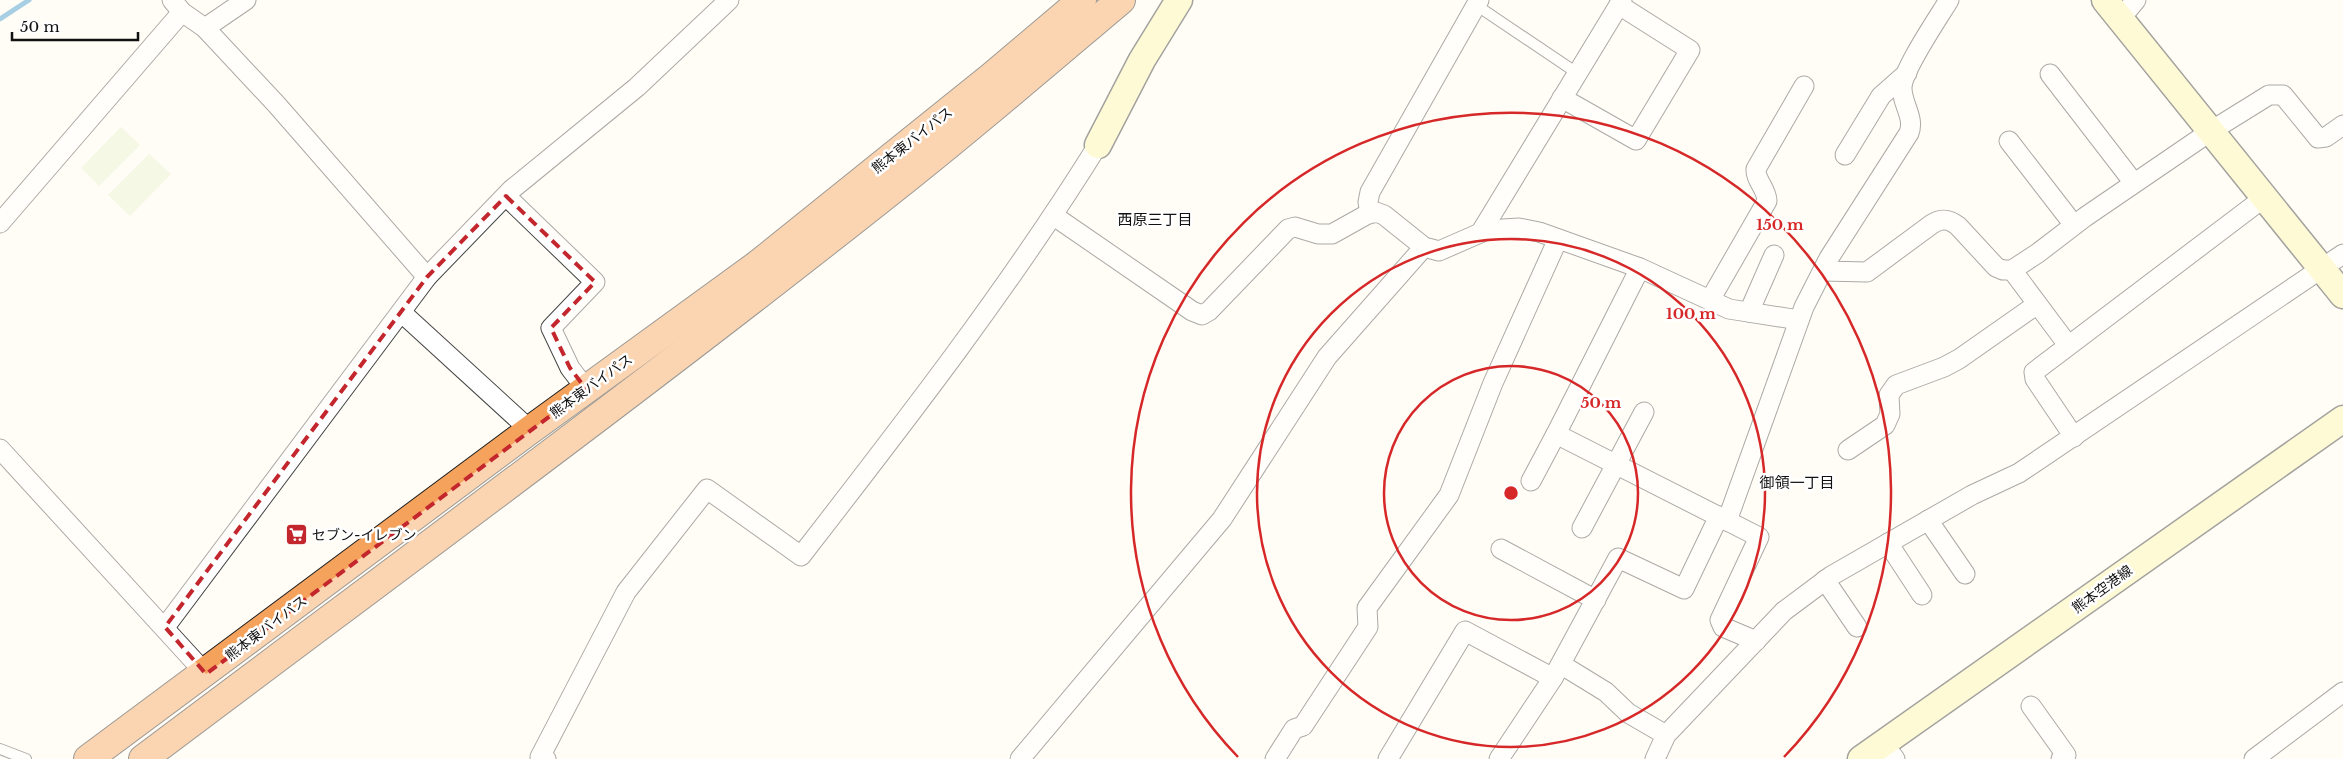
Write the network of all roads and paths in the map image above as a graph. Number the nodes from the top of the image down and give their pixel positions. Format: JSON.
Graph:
{"nodes":[{"id":1,"x":246,"y":0,"type":"edge"},
{"id":2,"x":729,"y":0,"type":"edge"},
{"id":3,"x":1082,"y":0,"type":"edge"},
{"id":4,"x":1122,"y":0,"type":"edge"},
{"id":5,"x":1179,"y":0,"type":"edge"},
{"id":6,"x":1949,"y":0,"type":"edge"},
{"id":7,"x":1478,"y":2,"type":"edge"},
{"id":8,"x":1620,"y":3,"type":"edge"},
{"id":9,"x":177,"y":6,"type":"edge"},
{"id":10,"x":2121,"y":6,"type":"edge"},
{"id":11,"x":205,"y":28,"type":"junction"},
{"id":12,"x":1577,"y":73,"type":"junction"},
{"id":13,"x":1907,"y":73,"type":"junction"},
{"id":14,"x":2050,"y":74,"type":"dead end"},
{"id":15,"x":1804,"y":86,"type":"dead end"},
{"id":16,"x":1562,"y":98,"type":"junction"},
{"id":17,"x":1878,"y":102,"type":"junction"},
{"id":18,"x":1910,"y":120,"type":"junction"},
{"id":19,"x":2343,"y":125,"type":"edge"},
{"id":20,"x":2211,"y":130,"type":"junction"},
{"id":21,"x":2010,"y":141,"type":"dead end"},
{"id":22,"x":1098,"y":145,"type":"joint"},
{"id":23,"x":1845,"y":155,"type":"dead end"},
{"id":24,"x":2134,"y":183,"type":"junction"},
{"id":25,"x":506,"y":196,"type":"junction"},
{"id":26,"x":2265,"y":198,"type":"junction"},
{"id":27,"x":1370,"y":213,"type":"junction"},
{"id":28,"x":1054,"y":216,"type":"junction"},
{"id":29,"x":0,"y":223,"type":"edge"},
{"id":30,"x":2074,"y":225,"type":"junction"},
{"id":31,"x":1481,"y":232,"type":"junction"},
{"id":32,"x":1558,"y":238,"type":"junction"},
{"id":33,"x":1424,"y":247,"type":"junction"},
{"id":34,"x":1774,"y":255,"type":"dead end"},
{"id":35,"x":2333,"y":261,"type":"edge"},
{"id":36,"x":1640,"y":268,"type":"junction"},
{"id":37,"x":2012,"y":270,"type":"junction"},
{"id":38,"x":1823,"y":271,"type":"junction"},
{"id":39,"x":427,"y":277,"type":"junction"},
{"id":40,"x":2343,"y":294,"type":"edge"},
{"id":41,"x":1710,"y":300,"type":"junction"},
{"id":42,"x":2036,"y":305,"type":"junction"},
{"id":43,"x":401,"y":312,"type":"junction"},
{"id":44,"x":1749,"y":312,"type":"junction"},
{"id":45,"x":1799,"y":320,"type":"junction"},
{"id":46,"x":2068,"y":345,"type":"junction"},
{"id":47,"x":586,"y":389,"type":"junction"},
{"id":48,"x":1644,"y":412,"type":"dead end"},
{"id":49,"x":2343,"y":419,"type":"edge"},
{"id":50,"x":530,"y":430,"type":"junction"},
{"id":51,"x":1556,"y":434,"type":"junction"},
{"id":52,"x":2074,"y":437,"type":"junction"},
{"id":53,"x":0,"y":449,"type":"edge"},
{"id":54,"x":1848,"y":450,"type":"dead end"},
{"id":55,"x":1616,"y":464,"type":"junction"},
{"id":56,"x":1531,"y":481,"type":"dead end"},
{"id":57,"x":1723,"y":519,"type":"junction"},
{"id":58,"x":1928,"y":520,"type":"junction"},
{"id":59,"x":1582,"y":528,"type":"dead end"},
{"id":60,"x":1888,"y":543,"type":"junction"},
{"id":61,"x":1501,"y":549,"type":"dead end"},
{"id":62,"x":1965,"y":574,"type":"dead end"},
{"id":63,"x":1825,"y":580,"type":"junction"},
{"id":64,"x":1922,"y":595,"type":"dead end"},
{"id":65,"x":1596,"y":600,"type":"junction"},
{"id":66,"x":1858,"y":627,"type":"dead end"},
{"id":67,"x":165,"y":628,"type":"junction"},
{"id":68,"x":1756,"y":641,"type":"junction"},
{"id":69,"x":1557,"y":672,"type":"junction"},
{"id":70,"x":206,"y":674,"type":"junction"},
{"id":71,"x":2343,"y":692,"type":"edge"},
{"id":72,"x":2031,"y":706,"type":"dead end"},
{"id":73,"x":1666,"y":735,"type":"junction"},
{"id":74,"x":0,"y":750,"type":"edge"},
{"id":75,"x":1889,"y":751,"type":"edge"},
{"id":76,"x":541,"y":758,"type":"edge"},
{"id":77,"x":26,"y":759,"type":"edge"},
{"id":78,"x":88,"y":759,"type":"edge"},
{"id":79,"x":143,"y":759,"type":"edge"},
{"id":80,"x":1020,"y":759,"type":"edge"},
{"id":81,"x":1275,"y":759,"type":"edge"},
{"id":82,"x":1388,"y":759,"type":"edge"},
{"id":83,"x":1499,"y":759,"type":"edge"},
{"id":84,"x":1655,"y":759,"type":"edge"},
{"id":85,"x":1861,"y":759,"type":"edge"},
{"id":86,"x":2061,"y":759,"type":"edge"},
{"id":87,"x":2254,"y":759,"type":"edge"}],
"edges":[{"from":1,"to":11,"type":"street"},
{"from":2,"to":25,"type":"street"},
{"from":3,"to":47,"type":"highway","name":"熊本東バイパス"},
{"from":4,"to":79,"type":"highway","name":"熊本東バイパス"},
{"from":5,"to":22,"type":"main road"},
{"from":6,"to":13,"type":"street"},
{"from":7,"to":12,"type":"lane"},
{"from":7,"to":27,"type":"street"},
{"from":8,"to":12,"type":"street"},
{"from":8,"to":16,"type":"street"},
{"from":9,"to":11,"type":"street"},
{"from":9,"to":29,"type":"street"},
{"from":10,"to":20,"type":"main road"},
{"from":11,"to":39,"type":"street"},
{"from":12,"to":16,"type":"street"},
{"from":13,"to":17,"type":"street"},
{"from":13,"to":18,"type":"street"},
{"from":14,"to":24,"type":"street"},
{"from":15,"to":41,"type":"street"},
{"from":16,"to":31,"type":"street"},
{"from":17,"to":18,"type":"street"},
{"from":17,"to":23,"type":"street"},
{"from":18,"to":38,"type":"street"},
{"from":19,"to":20,"type":"street"},
{"from":20,"to":24,"type":"street"},
{"from":20,"to":26,"type":"main road"},
{"from":21,"to":30,"type":"street"},
{"from":22,"to":28,"type":"street"},
{"from":24,"to":30,"type":"street"},
{"from":25,"to":39,"type":"street"},
{"from":25,"to":47,"type":"street"},
{"from":26,"to":35,"type":"main road"},
{"from":26,"to":46,"type":"street"},
{"from":27,"to":28,"type":"street"},
{"from":27,"to":33,"type":"street"},
{"from":28,"to":76,"type":"street"},
{"from":30,"to":37,"type":"street"},
{"from":31,"to":32,"type":"street"},
{"from":31,"to":33,"type":"street"},
{"from":32,"to":36,"type":"street"},
{"from":32,"to":81,"type":"street"},
{"from":33,"to":80,"type":"street"},
{"from":34,"to":44,"type":"street"},
{"from":35,"to":40,"type":"main road"},
{"from":35,"to":52,"type":"street"},
{"from":36,"to":41,"type":"street"},
{"from":36,"to":51,"type":"street"},
{"from":37,"to":38,"type":"street"},
{"from":37,"to":42,"type":"street"},
{"from":38,"to":45,"type":"street"},
{"from":39,"to":43,"type":"street"},
{"from":41,"to":44,"type":"street"},
{"from":42,"to":46,"type":"street"},
{"from":42,"to":54,"type":"street"},
{"from":43,"to":50,"type":"street"},
{"from":43,"to":67,"type":"street"},
{"from":44,"to":45,"type":"street"},
{"from":45,"to":57,"type":"street"},
{"from":46,"to":52,"type":"street"},
{"from":47,"to":50,"type":"highway","name":"熊本東バイパス"},
{"from":48,"to":55,"type":"street"},
{"from":49,"to":75,"type":"main road","name":"熊本空港線"},
{"from":50,"to":70,"type":"highway","name":"熊本東バイパス"},
{"from":51,"to":55,"type":"street"},
{"from":51,"to":56,"type":"street"},
{"from":52,"to":58,"type":"street"},
{"from":53,"to":67,"type":"street"},
{"from":55,"to":57,"type":"street"},
{"from":55,"to":59,"type":"street"},
{"from":57,"to":65,"type":"street"},
{"from":57,"to":68,"type":"street"},
{"from":58,"to":60,"type":"street"},
{"from":58,"to":62,"type":"street"},
{"from":60,"to":63,"type":"street"},
{"from":60,"to":64,"type":"street"},
{"from":61,"to":65,"type":"street"},
{"from":63,"to":66,"type":"street"},
{"from":63,"to":68,"type":"street"},
{"from":65,"to":69,"type":"street"},
{"from":67,"to":70,"type":"street"},
{"from":68,"to":73,"type":"street"},
{"from":69,"to":73,"type":"street"},
{"from":69,"to":82,"type":"street"},
{"from":69,"to":83,"type":"street"},
{"from":70,"to":78,"type":"highway","name":"熊本東バイパス"},
{"from":71,"to":87,"type":"street"},
{"from":72,"to":86,"type":"street"},
{"from":73,"to":84,"type":"street"},
{"from":74,"to":77,"type":"lane"},
{"from":75,"to":85,"type":"main road","name":"熊本空港線"}]}
